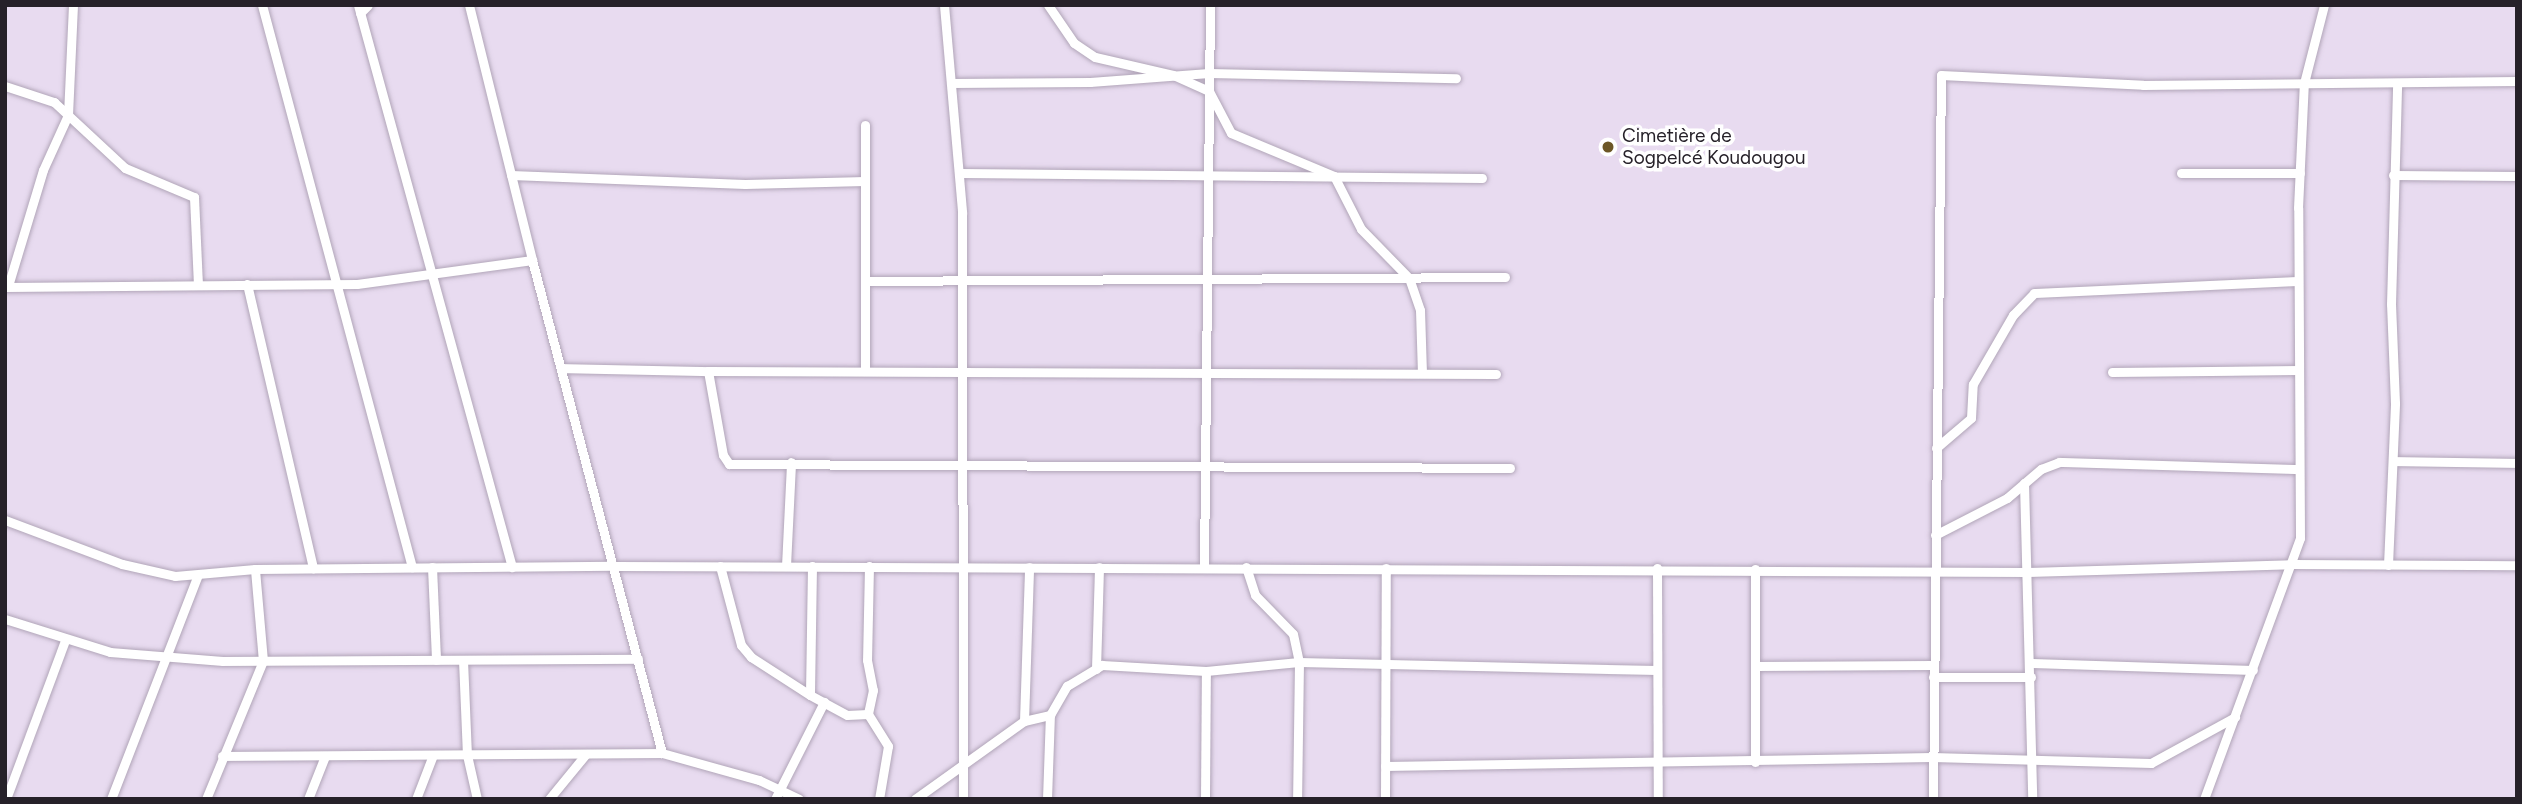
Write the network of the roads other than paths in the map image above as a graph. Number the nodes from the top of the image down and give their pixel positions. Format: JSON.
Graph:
{"nodes":[{"id":1,"x":73,"y":5,"type":"edge"},
{"id":2,"x":262,"y":5,"type":"edge"},
{"id":3,"x":368,"y":5,"type":"edge"},
{"id":4,"x":469,"y":5,"type":"edge"},
{"id":5,"x":944,"y":5,"type":"edge"},
{"id":6,"x":1048,"y":5,"type":"edge"},
{"id":7,"x":1210,"y":5,"type":"edge"},
{"id":8,"x":2324,"y":5,"type":"edge"},
{"id":9,"x":358,"y":9,"type":"edge"},
{"id":10,"x":1209,"y":73,"type":"junction"},
{"id":11,"x":1173,"y":75,"type":"junction"},
{"id":12,"x":1456,"y":78,"type":"dead end"},
{"id":13,"x":2517,"y":81,"type":"edge"},
{"id":14,"x":951,"y":83,"type":"junction"},
{"id":15,"x":2304,"y":83,"type":"junction"},
{"id":16,"x":2397,"y":83,"type":"junction"},
{"id":17,"x":5,"y":86,"type":"edge"},
{"id":18,"x":1209,"y":91,"type":"junction"},
{"id":19,"x":68,"y":115,"type":"junction"},
{"id":20,"x":866,"y":125,"type":"dead end"},
{"id":21,"x":959,"y":173,"type":"junction"},
{"id":22,"x":2180,"y":173,"type":"dead end"},
{"id":23,"x":2300,"y":173,"type":"junction"},
{"id":24,"x":1208,"y":174,"type":"junction"},
{"id":25,"x":511,"y":175,"type":"junction"},
{"id":26,"x":2393,"y":175,"type":"junction"},
{"id":27,"x":1334,"y":176,"type":"junction"},
{"id":28,"x":2517,"y":176,"type":"edge"},
{"id":29,"x":1482,"y":178,"type":"dead end"},
{"id":30,"x":865,"y":181,"type":"junction"},
{"id":31,"x":532,"y":260,"type":"junction"},
{"id":32,"x":431,"y":274,"type":"junction"},
{"id":33,"x":1505,"y":277,"type":"dead end"},
{"id":34,"x":1409,"y":278,"type":"junction"},
{"id":35,"x":1208,"y":279,"type":"junction"},
{"id":36,"x":865,"y":281,"type":"junction"},
{"id":37,"x":961,"y":281,"type":"junction"},
{"id":38,"x":2298,"y":281,"type":"junction"},
{"id":39,"x":198,"y":284,"type":"junction"},
{"id":40,"x":247,"y":284,"type":"junction"},
{"id":41,"x":340,"y":284,"type":"junction"},
{"id":42,"x":7,"y":286,"type":"edge"},
{"id":43,"x":561,"y":369,"type":"junction"},
{"id":44,"x":2298,"y":370,"type":"junction"},
{"id":45,"x":708,"y":371,"type":"junction"},
{"id":46,"x":864,"y":371,"type":"junction"},
{"id":47,"x":959,"y":372,"type":"junction"},
{"id":48,"x":2112,"y":372,"type":"dead end"},
{"id":49,"x":1207,"y":373,"type":"junction"},
{"id":50,"x":1422,"y":373,"type":"junction"},
{"id":51,"x":1496,"y":374,"type":"dead end"},
{"id":52,"x":1936,"y":448,"type":"junction"},
{"id":53,"x":2393,"y":461,"type":"junction"},
{"id":54,"x":791,"y":463,"type":"junction"},
{"id":55,"x":2517,"y":463,"type":"edge"},
{"id":56,"x":961,"y":465,"type":"junction"},
{"id":57,"x":1205,"y":467,"type":"junction"},
{"id":58,"x":1510,"y":468,"type":"dead end"},
{"id":59,"x":2298,"y":469,"type":"junction"},
{"id":60,"x":2024,"y":483,"type":"junction"},
{"id":61,"x":5,"y":520,"type":"edge"},
{"id":62,"x":1935,"y":535,"type":"junction"},
{"id":63,"x":2293,"y":564,"type":"junction"},
{"id":64,"x":2388,"y":565,"type":"junction"},
{"id":65,"x":2517,"y":565,"type":"edge"},
{"id":66,"x":615,"y":566,"type":"junction"},
{"id":67,"x":720,"y":566,"type":"junction"},
{"id":68,"x":786,"y":566,"type":"junction"},
{"id":69,"x":812,"y":566,"type":"junction"},
{"id":70,"x":869,"y":566,"type":"junction"},
{"id":71,"x":962,"y":566,"type":"junction"},
{"id":72,"x":412,"y":567,"type":"junction"},
{"id":73,"x":432,"y":567,"type":"junction"},
{"id":74,"x":512,"y":567,"type":"junction"},
{"id":75,"x":1029,"y":567,"type":"junction"},
{"id":76,"x":1099,"y":567,"type":"junction"},
{"id":77,"x":1204,"y":567,"type":"junction"},
{"id":78,"x":1246,"y":567,"type":"junction"},
{"id":79,"x":313,"y":568,"type":"junction"},
{"id":80,"x":1386,"y":568,"type":"junction"},
{"id":81,"x":1657,"y":568,"type":"junction"},
{"id":82,"x":254,"y":569,"type":"junction"},
{"id":83,"x":1755,"y":569,"type":"junction"},
{"id":84,"x":1934,"y":569,"type":"junction"},
{"id":85,"x":2028,"y":572,"type":"junction"},
{"id":86,"x":198,"y":575,"type":"junction"},
{"id":87,"x":5,"y":619,"type":"edge"},
{"id":88,"x":65,"y":640,"type":"junction"},
{"id":89,"x":164,"y":656,"type":"junction"},
{"id":90,"x":638,"y":659,"type":"junction"},
{"id":91,"x":436,"y":660,"type":"junction"},
{"id":92,"x":463,"y":660,"type":"junction"},
{"id":93,"x":263,"y":661,"type":"junction"},
{"id":94,"x":1299,"y":662,"type":"junction"},
{"id":95,"x":2032,"y":663,"type":"junction"},
{"id":96,"x":1385,"y":665,"type":"junction"},
{"id":97,"x":1755,"y":666,"type":"junction"},
{"id":98,"x":1933,"y":666,"type":"junction"},
{"id":99,"x":1096,"y":669,"type":"junction"},
{"id":100,"x":1206,"y":670,"type":"junction"},
{"id":101,"x":1657,"y":670,"type":"junction"},
{"id":102,"x":2253,"y":670,"type":"junction"},
{"id":103,"x":1933,"y":677,"type":"junction"},
{"id":104,"x":2031,"y":677,"type":"junction"},
{"id":105,"x":810,"y":695,"type":"junction"},
{"id":106,"x":824,"y":702,"type":"junction"},
{"id":107,"x":868,"y":714,"type":"junction"},
{"id":108,"x":1050,"y":715,"type":"junction"},
{"id":109,"x":2235,"y":718,"type":"junction"},
{"id":110,"x":1024,"y":721,"type":"junction"},
{"id":111,"x":662,"y":753,"type":"junction"},
{"id":112,"x":586,"y":754,"type":"junction"},
{"id":113,"x":433,"y":755,"type":"junction"},
{"id":114,"x":467,"y":755,"type":"junction"},
{"id":115,"x":325,"y":756,"type":"junction"},
{"id":116,"x":222,"y":757,"type":"junction"},
{"id":117,"x":1932,"y":757,"type":"junction"},
{"id":118,"x":2031,"y":760,"type":"junction"},
{"id":119,"x":1755,"y":762,"type":"junction"},
{"id":120,"x":963,"y":764,"type":"junction"},
{"id":121,"x":1658,"y":764,"type":"junction"},
{"id":122,"x":1385,"y":766,"type":"junction"},
{"id":123,"x":777,"y":794,"type":"edge"},
{"id":124,"x":6,"y":799,"type":"edge"},
{"id":125,"x":111,"y":799,"type":"edge"},
{"id":126,"x":206,"y":799,"type":"edge"},
{"id":127,"x":308,"y":799,"type":"edge"},
{"id":128,"x":416,"y":799,"type":"edge"},
{"id":129,"x":477,"y":799,"type":"edge"},
{"id":130,"x":549,"y":799,"type":"edge"},
{"id":131,"x":799,"y":799,"type":"edge"},
{"id":132,"x":879,"y":799,"type":"edge"},
{"id":133,"x":915,"y":799,"type":"edge"},
{"id":134,"x":964,"y":799,"type":"edge"},
{"id":135,"x":1047,"y":799,"type":"edge"},
{"id":136,"x":1205,"y":799,"type":"edge"},
{"id":137,"x":1297,"y":799,"type":"edge"},
{"id":138,"x":1385,"y":799,"type":"edge"},
{"id":139,"x":1658,"y":799,"type":"edge"},
{"id":140,"x":1933,"y":799,"type":"edge"},
{"id":141,"x":2032,"y":799,"type":"edge"},
{"id":142,"x":2204,"y":799,"type":"edge"}],
"edges":[{"from":1,"to":19,"type":"street"},
{"from":2,"to":41,"type":"street"},
{"from":3,"to":9,"type":"street"},
{"from":4,"to":25,"type":"street"},
{"from":5,"to":14,"type":"street"},
{"from":6,"to":11,"type":"street"},
{"from":7,"to":10,"type":"street"},
{"from":8,"to":15,"type":"street"},
{"from":9,"to":32,"type":"street"},
{"from":10,"to":11,"type":"street"},
{"from":10,"to":12,"type":"street"},
{"from":10,"to":18,"type":"street"},
{"from":11,"to":14,"type":"street"},
{"from":11,"to":18,"type":"street"},
{"from":13,"to":16,"type":"street"},
{"from":14,"to":21,"type":"street"},
{"from":15,"to":16,"type":"street"},
{"from":15,"to":23,"type":"street"},
{"from":15,"to":52,"type":"street"},
{"from":16,"to":26,"type":"street"},
{"from":17,"to":19,"type":"street"},
{"from":18,"to":24,"type":"street"},
{"from":18,"to":27,"type":"street"},
{"from":19,"to":39,"type":"street"},
{"from":19,"to":42,"type":"street"},
{"from":20,"to":30,"type":"street"},
{"from":21,"to":24,"type":"street"},
{"from":21,"to":37,"type":"street"},
{"from":22,"to":23,"type":"street"},
{"from":23,"to":38,"type":"street"},
{"from":24,"to":27,"type":"street"},
{"from":24,"to":35,"type":"street"},
{"from":25,"to":30,"type":"street"},
{"from":25,"to":31,"type":"street"},
{"from":26,"to":28,"type":"street"},
{"from":26,"to":53,"type":"street"},
{"from":27,"to":29,"type":"street"},
{"from":27,"to":34,"type":"street"},
{"from":30,"to":36,"type":"street"},
{"from":31,"to":32,"type":"street"},
{"from":31,"to":43,"type":"street"},
{"from":32,"to":41,"type":"street"},
{"from":32,"to":74,"type":"street"},
{"from":33,"to":34,"type":"street"},
{"from":34,"to":35,"type":"street"},
{"from":34,"to":50,"type":"street"},
{"from":35,"to":37,"type":"street"},
{"from":35,"to":49,"type":"street"},
{"from":36,"to":37,"type":"street"},
{"from":36,"to":46,"type":"street"},
{"from":37,"to":47,"type":"street"},
{"from":38,"to":44,"type":"street"},
{"from":38,"to":52,"type":"street"},
{"from":39,"to":40,"type":"street"},
{"from":39,"to":42,"type":"street"},
{"from":40,"to":41,"type":"street"},
{"from":40,"to":79,"type":"street"},
{"from":41,"to":72,"type":"street"},
{"from":43,"to":45,"type":"street"},
{"from":43,"to":66,"type":"street"},
{"from":44,"to":48,"type":"street"},
{"from":44,"to":59,"type":"street"},
{"from":45,"to":46,"type":"street"},
{"from":45,"to":54,"type":"street"},
{"from":46,"to":47,"type":"street"},
{"from":47,"to":49,"type":"street"},
{"from":47,"to":56,"type":"street"},
{"from":49,"to":50,"type":"street"},
{"from":49,"to":57,"type":"street"},
{"from":50,"to":51,"type":"street"},
{"from":52,"to":62,"type":"street"},
{"from":53,"to":55,"type":"street"},
{"from":53,"to":64,"type":"street"},
{"from":54,"to":56,"type":"street"},
{"from":54,"to":68,"type":"street"},
{"from":56,"to":57,"type":"street"},
{"from":56,"to":71,"type":"street"},
{"from":57,"to":58,"type":"street"},
{"from":57,"to":77,"type":"street"},
{"from":59,"to":60,"type":"street"},
{"from":59,"to":63,"type":"street"},
{"from":60,"to":62,"type":"street"},
{"from":60,"to":85,"type":"street"},
{"from":61,"to":86,"type":"street"},
{"from":62,"to":84,"type":"street"},
{"from":63,"to":64,"type":"street"},
{"from":63,"to":85,"type":"street"},
{"from":63,"to":102,"type":"street"},
{"from":64,"to":65,"type":"street"},
{"from":66,"to":67,"type":"street"},
{"from":66,"to":74,"type":"street"},
{"from":66,"to":90,"type":"street"},
{"from":67,"to":68,"type":"street"},
{"from":67,"to":105,"type":"street"},
{"from":68,"to":69,"type":"street"},
{"from":69,"to":70,"type":"street"},
{"from":69,"to":105,"type":"street"},
{"from":70,"to":71,"type":"street"},
{"from":70,"to":107,"type":"street"},
{"from":71,"to":75,"type":"street"},
{"from":71,"to":120,"type":"street"},
{"from":72,"to":73,"type":"street"},
{"from":72,"to":79,"type":"street"},
{"from":73,"to":74,"type":"street"},
{"from":73,"to":91,"type":"street"},
{"from":75,"to":76,"type":"street"},
{"from":75,"to":110,"type":"street"},
{"from":76,"to":77,"type":"street"},
{"from":76,"to":99,"type":"street"},
{"from":77,"to":78,"type":"street"},
{"from":78,"to":80,"type":"street"},
{"from":78,"to":94,"type":"street"},
{"from":79,"to":82,"type":"street"},
{"from":80,"to":81,"type":"street"},
{"from":80,"to":96,"type":"street"},
{"from":81,"to":83,"type":"street"},
{"from":81,"to":101,"type":"street"},
{"from":82,"to":86,"type":"street"},
{"from":82,"to":93,"type":"street"},
{"from":83,"to":84,"type":"street"},
{"from":83,"to":97,"type":"street"},
{"from":84,"to":85,"type":"street"},
{"from":84,"to":98,"type":"street"},
{"from":85,"to":95,"type":"street"},
{"from":86,"to":89,"type":"street"},
{"from":87,"to":88,"type":"street"},
{"from":88,"to":89,"type":"street"},
{"from":88,"to":124,"type":"street"},
{"from":89,"to":93,"type":"street"},
{"from":89,"to":125,"type":"street"},
{"from":90,"to":92,"type":"street"},
{"from":90,"to":111,"type":"street"},
{"from":91,"to":92,"type":"street"},
{"from":91,"to":93,"type":"street"},
{"from":92,"to":114,"type":"street"},
{"from":93,"to":116,"type":"street"},
{"from":94,"to":96,"type":"street"},
{"from":94,"to":100,"type":"street"},
{"from":94,"to":137,"type":"street"},
{"from":95,"to":102,"type":"street"},
{"from":95,"to":104,"type":"street"},
{"from":96,"to":101,"type":"street"},
{"from":96,"to":122,"type":"street"},
{"from":97,"to":98,"type":"street"},
{"from":97,"to":119,"type":"street"},
{"from":98,"to":103,"type":"street"},
{"from":99,"to":100,"type":"street"},
{"from":99,"to":108,"type":"street"},
{"from":100,"to":136,"type":"street"},
{"from":101,"to":121,"type":"street"},
{"from":102,"to":109,"type":"street"},
{"from":103,"to":104,"type":"street"},
{"from":103,"to":117,"type":"street"},
{"from":104,"to":118,"type":"street"},
{"from":105,"to":106,"type":"street"},
{"from":106,"to":107,"type":"street"},
{"from":106,"to":123,"type":"street"},
{"from":107,"to":132,"type":"street"},
{"from":108,"to":110,"type":"street"},
{"from":108,"to":135,"type":"street"},
{"from":109,"to":118,"type":"street"},
{"from":109,"to":142,"type":"street"},
{"from":110,"to":120,"type":"street"},
{"from":111,"to":112,"type":"street"},
{"from":111,"to":123,"type":"street"},
{"from":112,"to":114,"type":"street"},
{"from":112,"to":130,"type":"street"},
{"from":113,"to":114,"type":"street"},
{"from":113,"to":115,"type":"street"},
{"from":113,"to":128,"type":"street"},
{"from":114,"to":129,"type":"street"},
{"from":115,"to":116,"type":"street"},
{"from":115,"to":127,"type":"street"},
{"from":116,"to":126,"type":"street"},
{"from":117,"to":118,"type":"street"},
{"from":117,"to":119,"type":"street"},
{"from":117,"to":140,"type":"street"},
{"from":118,"to":141,"type":"street"},
{"from":119,"to":121,"type":"street"},
{"from":120,"to":133,"type":"street"},
{"from":120,"to":134,"type":"street"},
{"from":121,"to":122,"type":"street"},
{"from":121,"to":139,"type":"street"},
{"from":122,"to":138,"type":"street"},
{"from":123,"to":131,"type":"street"}]}
